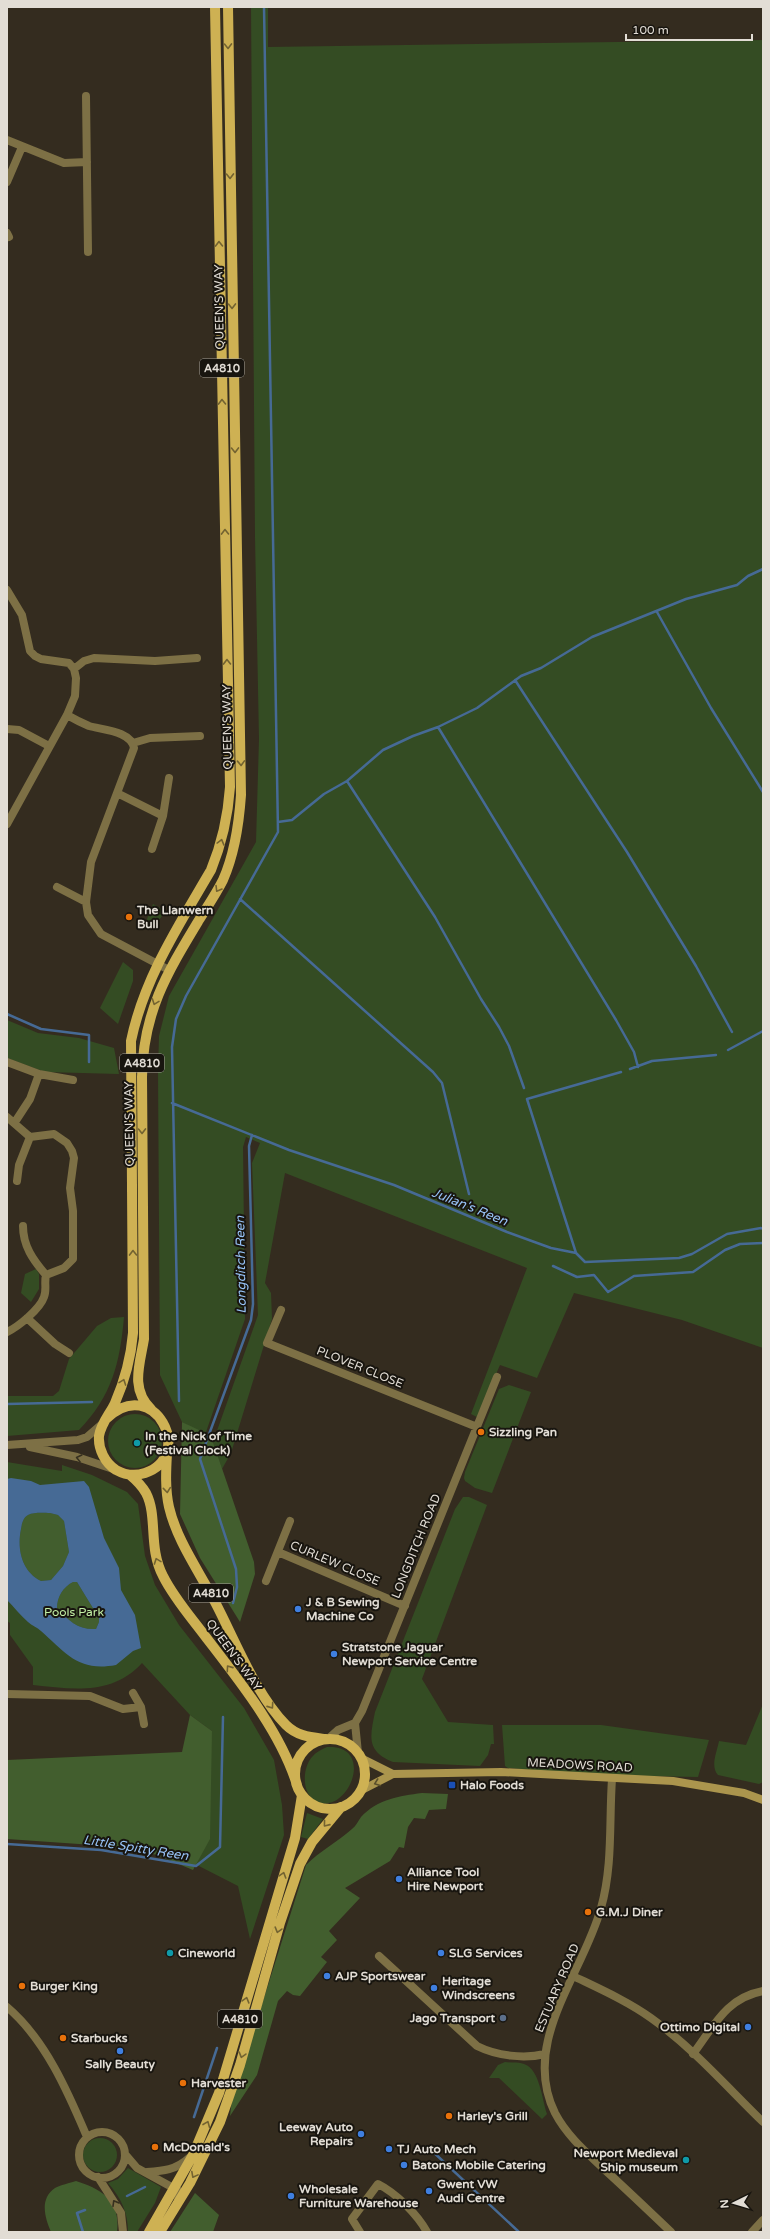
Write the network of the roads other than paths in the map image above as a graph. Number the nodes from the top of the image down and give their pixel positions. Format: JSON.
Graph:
{"nodes":[{"id":1,"x":215,"y":7,"type":"edge"},
{"id":2,"x":228,"y":7,"type":"edge"},
{"id":3,"x":86,"y":96,"type":"dead end"},
{"id":4,"x":7,"y":140,"type":"edge"},
{"id":5,"x":22,"y":147,"type":"junction"},
{"id":6,"x":87,"y":162,"type":"junction"},
{"id":7,"x":7,"y":182,"type":"edge"},
{"id":8,"x":88,"y":252,"type":"dead end"},
{"id":9,"x":7,"y":590,"type":"edge"},
{"id":10,"x":197,"y":658,"type":"dead end"},
{"id":11,"x":74,"y":669,"type":"junction"},
{"id":12,"x":67,"y":715,"type":"junction"},
{"id":13,"x":7,"y":729,"type":"edge"},
{"id":14,"x":200,"y":736,"type":"dead end"},
{"id":15,"x":133,"y":743,"type":"junction"},
{"id":16,"x":49,"y":746,"type":"junction"},
{"id":17,"x":170,"y":778,"type":"dead end"},
{"id":18,"x":117,"y":793,"type":"junction"},
{"id":19,"x":163,"y":816,"type":"junction"},
{"id":20,"x":7,"y":824,"type":"edge"},
{"id":21,"x":152,"y":849,"type":"dead end"},
{"id":22,"x":57,"y":887,"type":"dead end"},
{"id":23,"x":86,"y":902,"type":"junction"},
{"id":24,"x":157,"y":963,"type":"junction"},
{"id":25,"x":169,"y":970,"type":"junction"},
{"id":26,"x":7,"y":1062,"type":"edge"},
{"id":27,"x":39,"y":1074,"type":"junction"},
{"id":28,"x":73,"y":1080,"type":"dead end"},
{"id":29,"x":7,"y":1117,"type":"edge"},
{"id":30,"x":15,"y":1122,"type":"junction"},
{"id":31,"x":30,"y":1137,"type":"junction"},
{"id":32,"x":18,"y":1181,"type":"dead end"},
{"id":33,"x":23,"y":1226,"type":"dead end"},
{"id":34,"x":46,"y":1275,"type":"junction"},
{"id":35,"x":281,"y":1310,"type":"dead end"},
{"id":36,"x":27,"y":1318,"type":"junction"},
{"id":37,"x":7,"y":1332,"type":"edge"},
{"id":38,"x":69,"y":1353,"type":"dead end"},
{"id":39,"x":497,"y":1377,"type":"dead end"},
{"id":40,"x":159,"y":1416,"type":"junction"},
{"id":41,"x":106,"y":1420,"type":"junction"},
{"id":42,"x":477,"y":1427,"type":"junction"},
{"id":43,"x":7,"y":1445,"type":"edge"},
{"id":44,"x":21,"y":1445,"type":"junction"},
{"id":45,"x":167,"y":1451,"type":"junction"},
{"id":46,"x":116,"y":1470,"type":"junction"},
{"id":47,"x":130,"y":1475,"type":"junction"},
{"id":48,"x":290,"y":1520,"type":"dead end"},
{"id":49,"x":278,"y":1552,"type":"junction"},
{"id":50,"x":266,"y":1581,"type":"dead end"},
{"id":51,"x":406,"y":1606,"type":"junction"},
{"id":52,"x":133,"y":1693,"type":"dead end"},
{"id":53,"x":7,"y":1694,"type":"edge"},
{"id":54,"x":141,"y":1707,"type":"junction"},
{"id":55,"x":355,"y":1723,"type":"junction"},
{"id":56,"x":144,"y":1724,"type":"dead end"},
{"id":57,"x":327,"y":1739,"type":"junction"},
{"id":58,"x":360,"y":1756,"type":"junction"},
{"id":59,"x":394,"y":1774,"type":"junction"},
{"id":60,"x":612,"y":1779,"type":"junction"},
{"id":61,"x":297,"y":1785,"type":"junction"},
{"id":62,"x":360,"y":1791,"type":"junction"},
{"id":63,"x":302,"y":1795,"type":"junction"},
{"id":64,"x":763,"y":1800,"type":"edge"},
{"id":65,"x":341,"y":1807,"type":"junction"},
{"id":66,"x":378,"y":1956,"type":"dead end"},
{"id":67,"x":573,"y":1976,"type":"junction"},
{"id":68,"x":763,"y":1991,"type":"edge"},
{"id":69,"x":7,"y":2007,"type":"edge"},
{"id":70,"x":545,"y":2054,"type":"junction"},
{"id":71,"x":693,"y":2054,"type":"junction"},
{"id":72,"x":763,"y":2122,"type":"edge"},
{"id":73,"x":87,"y":2137,"type":"junction"},
{"id":74,"x":125,"y":2154,"type":"junction"},
{"id":75,"x":193,"y":2155,"type":"junction"},
{"id":76,"x":144,"y":2172,"type":"junction"},
{"id":77,"x":98,"y":2177,"type":"junction"},
{"id":78,"x":175,"y":2188,"type":"junction"},
{"id":79,"x":172,"y":2214,"type":"junction"},
{"id":80,"x":763,"y":2220,"type":"edge"},
{"id":81,"x":123,"y":2232,"type":"edge"},
{"id":82,"x":149,"y":2232,"type":"edge"},
{"id":83,"x":160,"y":2232,"type":"edge"},
{"id":84,"x":360,"y":2232,"type":"edge"},
{"id":85,"x":427,"y":2232,"type":"edge"},
{"id":86,"x":671,"y":2232,"type":"edge"},
{"id":87,"x":752,"y":2232,"type":"edge"}],
"edges":[{"from":24,"to":1,"type":"main road","name":"QUEEN'S WAY","number":"A4810","one_way":true},
{"from":2,"to":25,"type":"main road","name":"QUEEN'S WAY","number":"A4810","one_way":true},
{"from":3,"to":6,"type":"street"},
{"from":4,"to":5,"type":"street"},
{"from":5,"to":6,"type":"street"},
{"from":5,"to":7,"type":"street"},
{"from":6,"to":8,"type":"street"},
{"from":9,"to":11,"type":"street"},
{"from":10,"to":11,"type":"street"},
{"from":11,"to":12,"type":"street"},
{"from":12,"to":15,"type":"street"},
{"from":12,"to":16,"type":"street"},
{"from":13,"to":16,"type":"street"},
{"from":14,"to":15,"type":"street"},
{"from":15,"to":18,"type":"street"},
{"from":16,"to":20,"type":"street"},
{"from":17,"to":19,"type":"street"},
{"from":18,"to":19,"type":"street"},
{"from":18,"to":23,"type":"street"},
{"from":19,"to":21,"type":"street"},
{"from":22,"to":23,"type":"street"},
{"from":23,"to":24,"type":"street"},
{"from":24,"to":25,"type":"street"},
{"from":41,"to":24,"type":"main road","name":"QUEEN'S WAY","number":"A4810","one_way":true},
{"from":25,"to":40,"type":"main road","name":"QUEEN'S WAY","number":"A4810","one_way":true},
{"from":26,"to":27,"type":"street"},
{"from":27,"to":28,"type":"street"},
{"from":27,"to":30,"type":"street"},
{"from":29,"to":30,"type":"street"},
{"from":30,"to":31,"type":"street"},
{"from":31,"to":32,"type":"street"},
{"from":31,"to":34,"type":"street"},
{"from":33,"to":34,"type":"street"},
{"from":34,"to":36,"type":"street"},
{"from":35,"to":42,"type":"street","name":"PLOVER CLOSE"},
{"from":36,"to":37,"type":"street"},
{"from":36,"to":38,"type":"street"},
{"from":39,"to":42,"type":"street","name":"LONGDITCH ROAD"},
{"from":40,"to":41,"type":"main road"},
{"from":40,"to":45,"type":"main road","name":"QUEEN'S WAY"},
{"from":41,"to":44,"type":"street"},
{"from":41,"to":46,"type":"main road","name":"QUEEN'S WAY"},
{"from":42,"to":51,"type":"street","name":"LONGDITCH ROAD"},
{"from":43,"to":44,"type":"street"},
{"from":46,"to":44,"type":"street","one_way":true},
{"from":45,"to":47,"type":"main road"},
{"from":45,"to":57,"type":"main road","name":"QUEEN'S WAY","number":"A4810","one_way":true},
{"from":46,"to":47,"type":"main road","name":"QUEEN'S WAY"},
{"from":61,"to":47,"type":"main road","name":"QUEEN'S WAY","number":"A4810","one_way":true},
{"from":48,"to":49,"type":"street","name":"CURLEW CLOSE"},
{"from":49,"to":50,"type":"street","name":"CURLEW CLOSE"},
{"from":49,"to":51,"type":"street","name":"CURLEW CLOSE"},
{"from":51,"to":55,"type":"street","name":"LONGDITCH ROAD"},
{"from":52,"to":54,"type":"street"},
{"from":53,"to":54,"type":"street"},
{"from":54,"to":56,"type":"street"},
{"from":55,"to":57,"type":"street"},
{"from":55,"to":58,"type":"street"},
{"from":57,"to":58,"type":"main road"},
{"from":57,"to":61,"type":"main road"},
{"from":58,"to":59,"type":"street","name":"MEADOWS ROAD"},
{"from":58,"to":62,"type":"main road"},
{"from":59,"to":60,"type":"street","name":"MEADOWS ROAD"},
{"from":59,"to":62,"type":"street","name":"MEADOWS ROAD","one_way":true},
{"from":60,"to":64,"type":"street","name":"MEADOWS ROAD"},
{"from":60,"to":67,"type":"street","name":"ESTUARY ROAD"},
{"from":61,"to":63,"type":"main road"},
{"from":62,"to":65,"type":"main road"},
{"from":63,"to":65,"type":"main road"},
{"from":75,"to":63,"type":"main road","number":"A4810","one_way":true},
{"from":65,"to":79,"type":"main road","number":"A4810","one_way":true},
{"from":66,"to":70,"type":"street"},
{"from":67,"to":70,"type":"street","name":"ESTUARY ROAD"},
{"from":67,"to":71,"type":"street"},
{"from":68,"to":71,"type":"street"},
{"from":69,"to":73,"type":"street"},
{"from":70,"to":86,"type":"street","name":"ESTUARY ROAD"},
{"from":71,"to":72,"type":"street"},
{"from":73,"to":74,"type":"street"},
{"from":73,"to":77,"type":"street"},
{"from":74,"to":76,"type":"street"},
{"from":74,"to":77,"type":"street"},
{"from":75,"to":76,"type":"street"},
{"from":75,"to":78,"type":"main road","number":"A4810"},
{"from":76,"to":78,"type":"street"},
{"from":81,"to":77,"type":"street","one_way":true},
{"from":78,"to":79,"type":"street"},
{"from":78,"to":82,"type":"main road","number":"A4810"},
{"from":79,"to":83,"type":"main road","number":"A4810"},
{"from":80,"to":87,"type":"street"},
{"from":84,"to":85,"type":"street"}]}
